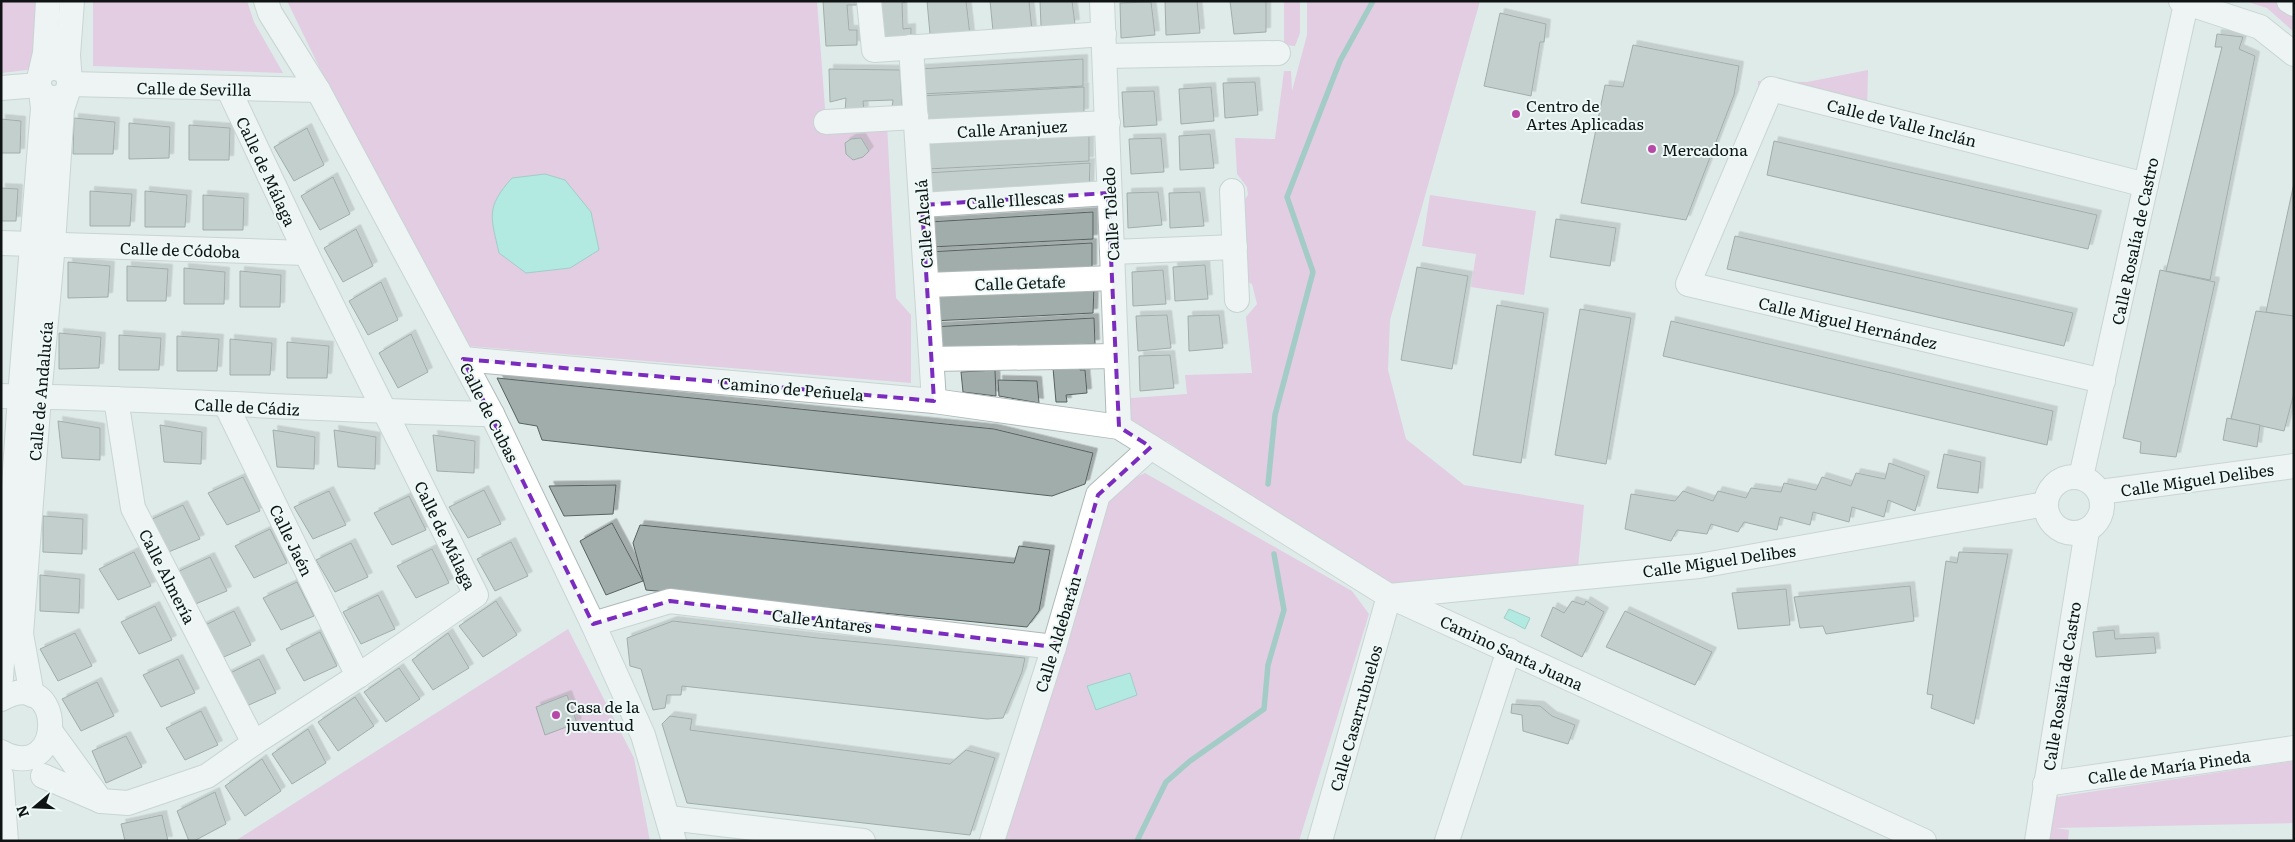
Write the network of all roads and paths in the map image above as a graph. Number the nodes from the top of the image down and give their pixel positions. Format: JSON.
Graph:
{"nodes":[{"id":1,"x":48,"y":1,"type":"edge"},
{"id":2,"x":72,"y":1,"type":"edge"},
{"id":3,"x":266,"y":1,"type":"edge"},
{"id":4,"x":869,"y":1,"type":"edge"},
{"id":5,"x":1102,"y":1,"type":"edge"},
{"id":6,"x":2289,"y":1,"type":"edge"},
{"id":7,"x":2185,"y":2,"type":"edge"},
{"id":8,"x":2294,"y":4,"type":"edge"},
{"id":9,"x":1105,"y":45,"type":"junction"},
{"id":10,"x":911,"y":47,"type":"junction"},
{"id":11,"x":1278,"y":53,"type":"dead end"},
{"id":12,"x":2294,"y":54,"type":"edge"},
{"id":13,"x":40,"y":85,"type":"junction"},
{"id":14,"x":70,"y":85,"type":"junction"},
{"id":15,"x":1,"y":88,"type":"edge"},
{"id":16,"x":228,"y":88,"type":"junction"},
{"id":17,"x":318,"y":90,"type":"junction"},
{"id":18,"x":826,"y":122,"type":"dead end"},
{"id":19,"x":1108,"y":123,"type":"junction"},
{"id":20,"x":916,"y":125,"type":"junction"},
{"id":21,"x":2146,"y":185,"type":"junction"},
{"id":22,"x":1232,"y":191,"type":"dead end"},
{"id":23,"x":1108,"y":193,"type":"junction"},
{"id":24,"x":1726,"y":195,"type":"joint"},
{"id":25,"x":922,"y":205,"type":"junction"},
{"id":26,"x":1,"y":242,"type":"edge"},
{"id":27,"x":43,"y":244,"type":"junction"},
{"id":28,"x":1235,"y":247,"type":"junction"},
{"id":29,"x":1112,"y":252,"type":"junction"},
{"id":30,"x":306,"y":253,"type":"junction"},
{"id":31,"x":1114,"y":278,"type":"junction"},
{"id":32,"x":927,"y":285,"type":"junction"},
{"id":33,"x":1237,"y":300,"type":"dead end"},
{"id":34,"x":1116,"y":356,"type":"junction"},
{"id":35,"x":463,"y":359,"type":"junction"},
{"id":36,"x":932,"y":359,"type":"junction"},
{"id":37,"x":2103,"y":381,"type":"junction"},
{"id":38,"x":20,"y":396,"type":"edge"},
{"id":39,"x":116,"y":399,"type":"junction"},
{"id":40,"x":934,"y":401,"type":"junction"},
{"id":41,"x":226,"y":405,"type":"junction"},
{"id":42,"x":385,"y":412,"type":"junction"},
{"id":43,"x":492,"y":414,"type":"junction"},
{"id":44,"x":1119,"y":427,"type":"junction"},
{"id":45,"x":1151,"y":447,"type":"junction"},
{"id":46,"x":2294,"y":466,"type":"edge"},
{"id":47,"x":2081,"y":477,"type":"junction"},
{"id":48,"x":2100,"y":492,"type":"junction"},
{"id":49,"x":2045,"y":504,"type":"junction"},
{"id":50,"x":2087,"y":531,"type":"junction"},
{"id":51,"x":1390,"y":596,"type":"junction"},
{"id":52,"x":593,"y":624,"type":"junction"},
{"id":53,"x":1054,"y":647,"type":"junction"},
{"id":54,"x":1509,"y":650,"type":"junction"},
{"id":55,"x":358,"y":676,"type":"junction"},
{"id":56,"x":1,"y":678,"type":"edge"},
{"id":57,"x":32,"y":695,"type":"junction"},
{"id":58,"x":1,"y":699,"type":"edge"},
{"id":59,"x":51,"y":732,"type":"junction"},
{"id":60,"x":254,"y":743,"type":"junction"},
{"id":61,"x":2294,"y":748,"type":"edge"},
{"id":62,"x":1,"y":752,"type":"edge"},
{"id":63,"x":1,"y":775,"type":"edge"},
{"id":64,"x":43,"y":776,"type":"dead end"},
{"id":65,"x":2045,"y":784,"type":"junction"},
{"id":66,"x":101,"y":801,"type":"junction"},
{"id":67,"x":669,"y":818,"type":"junction"},
{"id":68,"x":6,"y":841,"type":"edge"},
{"id":69,"x":674,"y":841,"type":"edge"},
{"id":70,"x":863,"y":841,"type":"edge"},
{"id":71,"x":992,"y":841,"type":"edge"},
{"id":72,"x":1320,"y":841,"type":"edge"},
{"id":73,"x":1447,"y":841,"type":"edge"},
{"id":74,"x":1924,"y":841,"type":"edge"},
{"id":75,"x":2037,"y":841,"type":"edge"}],
"edges":[{"from":1,"to":13,"type":"street","name":"Calle de Andalucía"},
{"from":2,"to":14,"type":"street","name":"Calle de Andalucía"},
{"from":3,"to":17,"type":"street","name":"Calle de Cubas"},
{"from":4,"to":10,"type":"street"},
{"from":5,"to":9,"type":"street","name":"Calle Toledo"},
{"from":6,"to":8,"type":"street"},
{"from":7,"to":12,"type":"street"},
{"from":7,"to":21,"type":"street","name":"Calle Rosalía de Castro"},
{"from":9,"to":10,"type":"street"},
{"from":9,"to":11,"type":"street"},
{"from":9,"to":19,"type":"street","name":"Calle Toledo"},
{"from":10,"to":20,"type":"street","name":"Calle Alcalá"},
{"from":13,"to":14,"type":"street"},
{"from":13,"to":15,"type":"street"},
{"from":13,"to":27,"type":"street","name":"Calle de Andalucía"},
{"from":14,"to":16,"type":"street","name":"Calle de Sevilla"},
{"from":14,"to":27,"type":"street","name":"Calle de Andalucía"},
{"from":16,"to":17,"type":"street","name":"Calle de Sevilla"},
{"from":16,"to":30,"type":"street","name":"Calle de Málaga"},
{"from":17,"to":35,"type":"street","name":"Calle de Cubas"},
{"from":18,"to":20,"type":"street","name":"Calle Aranjuez"},
{"from":19,"to":20,"type":"street","name":"Calle Aranjuez"},
{"from":19,"to":23,"type":"street","name":"Calle Toledo"},
{"from":20,"to":25,"type":"street","name":"Calle Alcalá"},
{"from":21,"to":24,"type":"street","name":"Calle de Valle Inclán"},
{"from":21,"to":37,"type":"street","name":"Calle Rosalía de Castro"},
{"from":22,"to":28,"type":"street"},
{"from":23,"to":25,"type":"street","name":"Calle Illescas"},
{"from":23,"to":29,"type":"street","name":"Calle Toledo"},
{"from":24,"to":37,"type":"street","name":"Calle Miguel Hernández"},
{"from":25,"to":32,"type":"street","name":"Calle Alcalá"},
{"from":26,"to":27,"type":"street","name":"Calle de Códoba"},
{"from":27,"to":30,"type":"street","name":"Calle de Códoba"},
{"from":27,"to":38,"type":"street","name":"Calle de Andalucía"},
{"from":28,"to":29,"type":"street"},
{"from":28,"to":33,"type":"street"},
{"from":29,"to":31,"type":"street","name":"Calle Toledo"},
{"from":30,"to":42,"type":"street","name":"Calle de Málaga"},
{"from":31,"to":32,"type":"street","name":"Calle Getafe"},
{"from":31,"to":34,"type":"street","name":"Calle Toledo"},
{"from":32,"to":36,"type":"street","name":"Calle Alcalá"},
{"from":34,"to":36,"type":"street"},
{"from":34,"to":44,"type":"street","name":"Calle Toledo"},
{"from":35,"to":40,"type":"street","name":"Camino de Peñuela"},
{"from":35,"to":43,"type":"street","name":"Calle de Cubas"},
{"from":36,"to":40,"type":"street","name":"Calle Alcalá"},
{"from":37,"to":47,"type":"street","name":"Calle Rosalía de Castro"},
{"from":38,"to":39,"type":"street","name":"Calle de Cádiz"},
{"from":38,"to":56,"type":"street","name":"Calle de Andalucía"},
{"from":38,"to":57,"type":"street","name":"Calle de Andalucía"},
{"from":39,"to":41,"type":"street","name":"Calle de Cádiz"},
{"from":39,"to":60,"type":"street","name":"Calle Almería"},
{"from":40,"to":44,"type":"street","name":"Camino de Peñuela"},
{"from":41,"to":42,"type":"street","name":"Calle de Cádiz"},
{"from":41,"to":55,"type":"street","name":"Calle Jaén"},
{"from":42,"to":43,"type":"street","name":"Calle de Cádiz"},
{"from":42,"to":55,"type":"street","name":"Calle de Málaga"},
{"from":43,"to":52,"type":"street","name":"Calle de Cubas"},
{"from":44,"to":45,"type":"street","name":"Camino Santa Juana"},
{"from":45,"to":51,"type":"street","name":"Camino Santa Juana"},
{"from":45,"to":53,"type":"street","name":"Calle Aldebarán"},
{"from":46,"to":48,"type":"street","name":"Calle Miguel Delibes"},
{"from":47,"to":48,"type":"street"},
{"from":47,"to":49,"type":"street"},
{"from":48,"to":50,"type":"street"},
{"from":49,"to":50,"type":"street"},
{"from":49,"to":51,"type":"street","name":"Calle Miguel Delibes"},
{"from":50,"to":65,"type":"street","name":"Calle Rosalía de Castro"},
{"from":51,"to":54,"type":"street","name":"Camino Santa Juana"},
{"from":51,"to":72,"type":"street","name":"Calle Casarrubuelos"},
{"from":52,"to":53,"type":"street","name":"Calle Antares"},
{"from":52,"to":67,"type":"street","name":"Calle de Cubas"},
{"from":53,"to":71,"type":"street","name":"Calle Aldebarán"},
{"from":54,"to":73,"type":"street"},
{"from":54,"to":74,"type":"street","name":"Camino Santa Juana"},
{"from":55,"to":60,"type":"street","name":"Calle de Málaga"},
{"from":57,"to":58,"type":"street"},
{"from":57,"to":59,"type":"street"},
{"from":59,"to":62,"type":"street"},
{"from":59,"to":66,"type":"street"},
{"from":60,"to":66,"type":"street","name":"Calle de Málaga"},
{"from":61,"to":65,"type":"street","name":"Calle de María Pineda"},
{"from":63,"to":68,"type":"street"},
{"from":64,"to":66,"type":"street"},
{"from":65,"to":75,"type":"street","name":"Calle Rosalía de Castro"},
{"from":67,"to":69,"type":"street","name":"Calle de Cubas"},
{"from":67,"to":70,"type":"street"}]}
